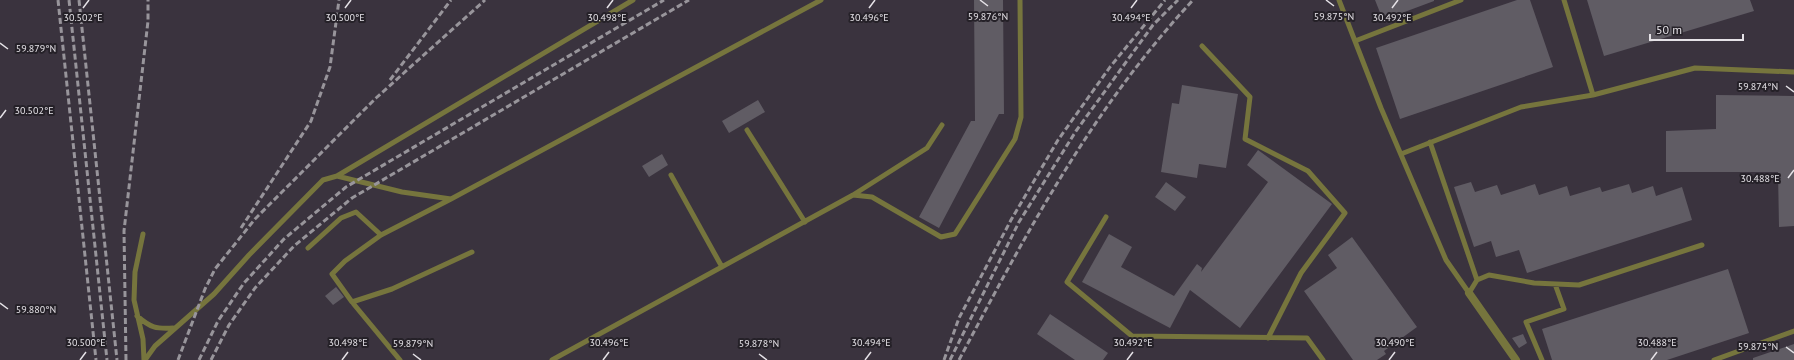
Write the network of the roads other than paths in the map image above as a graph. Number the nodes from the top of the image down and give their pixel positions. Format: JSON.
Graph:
{"nodes":[{"id":1,"x":633,"y":0,"type":"edge"},
{"id":2,"x":821,"y":0,"type":"edge"},
{"id":3,"x":1020,"y":0,"type":"edge"},
{"id":4,"x":1339,"y":0,"type":"edge"},
{"id":5,"x":1461,"y":0,"type":"edge"},
{"id":6,"x":1564,"y":0,"type":"edge"},
{"id":7,"x":1355,"y":41,"type":"junction"},
{"id":8,"x":1202,"y":46,"type":"dead end"},
{"id":9,"x":1794,"y":72,"type":"edge"},
{"id":10,"x":1593,"y":95,"type":"junction"},
{"id":11,"x":942,"y":125,"type":"dead end"},
{"id":12,"x":747,"y":130,"type":"dead end"},
{"id":13,"x":1430,"y":142,"type":"junction"},
{"id":14,"x":1401,"y":154,"type":"junction"},
{"id":15,"x":671,"y":175,"type":"dead end"},
{"id":16,"x":337,"y":176,"type":"junction"},
{"id":17,"x":853,"y":195,"type":"junction"},
{"id":18,"x":452,"y":199,"type":"junction"},
{"id":19,"x":1106,"y":217,"type":"dead end"},
{"id":20,"x":805,"y":222,"type":"junction"},
{"id":21,"x":143,"y":234,"type":"dead end"},
{"id":22,"x":381,"y":235,"type":"junction"},
{"id":23,"x":1702,"y":245,"type":"dead end"},
{"id":24,"x":308,"y":248,"type":"dead end"},
{"id":25,"x":472,"y":252,"type":"dead end"},
{"id":26,"x":722,"y":267,"type":"junction"},
{"id":27,"x":1477,"y":280,"type":"junction"},
{"id":28,"x":1555,"y":284,"type":"junction"},
{"id":29,"x":1469,"y":293,"type":"junction"},
{"id":30,"x":352,"y":302,"type":"junction"},
{"id":31,"x":137,"y":316,"type":"junction"},
{"id":32,"x":174,"y":328,"type":"junction"},
{"id":33,"x":1794,"y":332,"type":"edge"},
{"id":34,"x":1268,"y":338,"type":"junction"},
{"id":35,"x":144,"y":360,"type":"edge"},
{"id":36,"x":400,"y":360,"type":"edge"},
{"id":37,"x":552,"y":360,"type":"edge"},
{"id":38,"x":1323,"y":360,"type":"edge"},
{"id":39,"x":1516,"y":360,"type":"edge"},
{"id":40,"x":1542,"y":360,"type":"edge"},
{"id":41,"x":1714,"y":360,"type":"edge"}],
"edges":[{"from":1,"to":16,"type":"lane"},
{"from":2,"to":18,"type":"lane"},
{"from":3,"to":17,"type":"lane"},
{"from":4,"to":7,"type":"lane"},
{"from":5,"to":7,"type":"lane"},
{"from":6,"to":10,"type":"lane"},
{"from":7,"to":14,"type":"lane"},
{"from":8,"to":34,"type":"lane"},
{"from":9,"to":10,"type":"lane"},
{"from":10,"to":13,"type":"lane"},
{"from":11,"to":17,"type":"lane"},
{"from":12,"to":20,"type":"lane"},
{"from":13,"to":14,"type":"lane"},
{"from":13,"to":27,"type":"lane"},
{"from":14,"to":29,"type":"lane"},
{"from":15,"to":26,"type":"lane"},
{"from":16,"to":18,"type":"lane"},
{"from":16,"to":32,"type":"lane"},
{"from":17,"to":20,"type":"lane"},
{"from":18,"to":22,"type":"lane"},
{"from":19,"to":34,"type":"lane"},
{"from":20,"to":26,"type":"lane"},
{"from":21,"to":31,"type":"lane"},
{"from":22,"to":24,"type":"lane"},
{"from":22,"to":30,"type":"lane"},
{"from":23,"to":28,"type":"lane"},
{"from":25,"to":30,"type":"lane"},
{"from":26,"to":37,"type":"lane"},
{"from":27,"to":28,"type":"lane"},
{"from":27,"to":29,"type":"lane"},
{"from":28,"to":40,"type":"lane"},
{"from":29,"to":39,"type":"street"},
{"from":30,"to":36,"type":"lane"},
{"from":31,"to":32,"type":"lane"},
{"from":31,"to":35,"type":"lane"},
{"from":32,"to":35,"type":"lane"},
{"from":33,"to":41,"type":"lane"},
{"from":34,"to":38,"type":"lane"}]}
